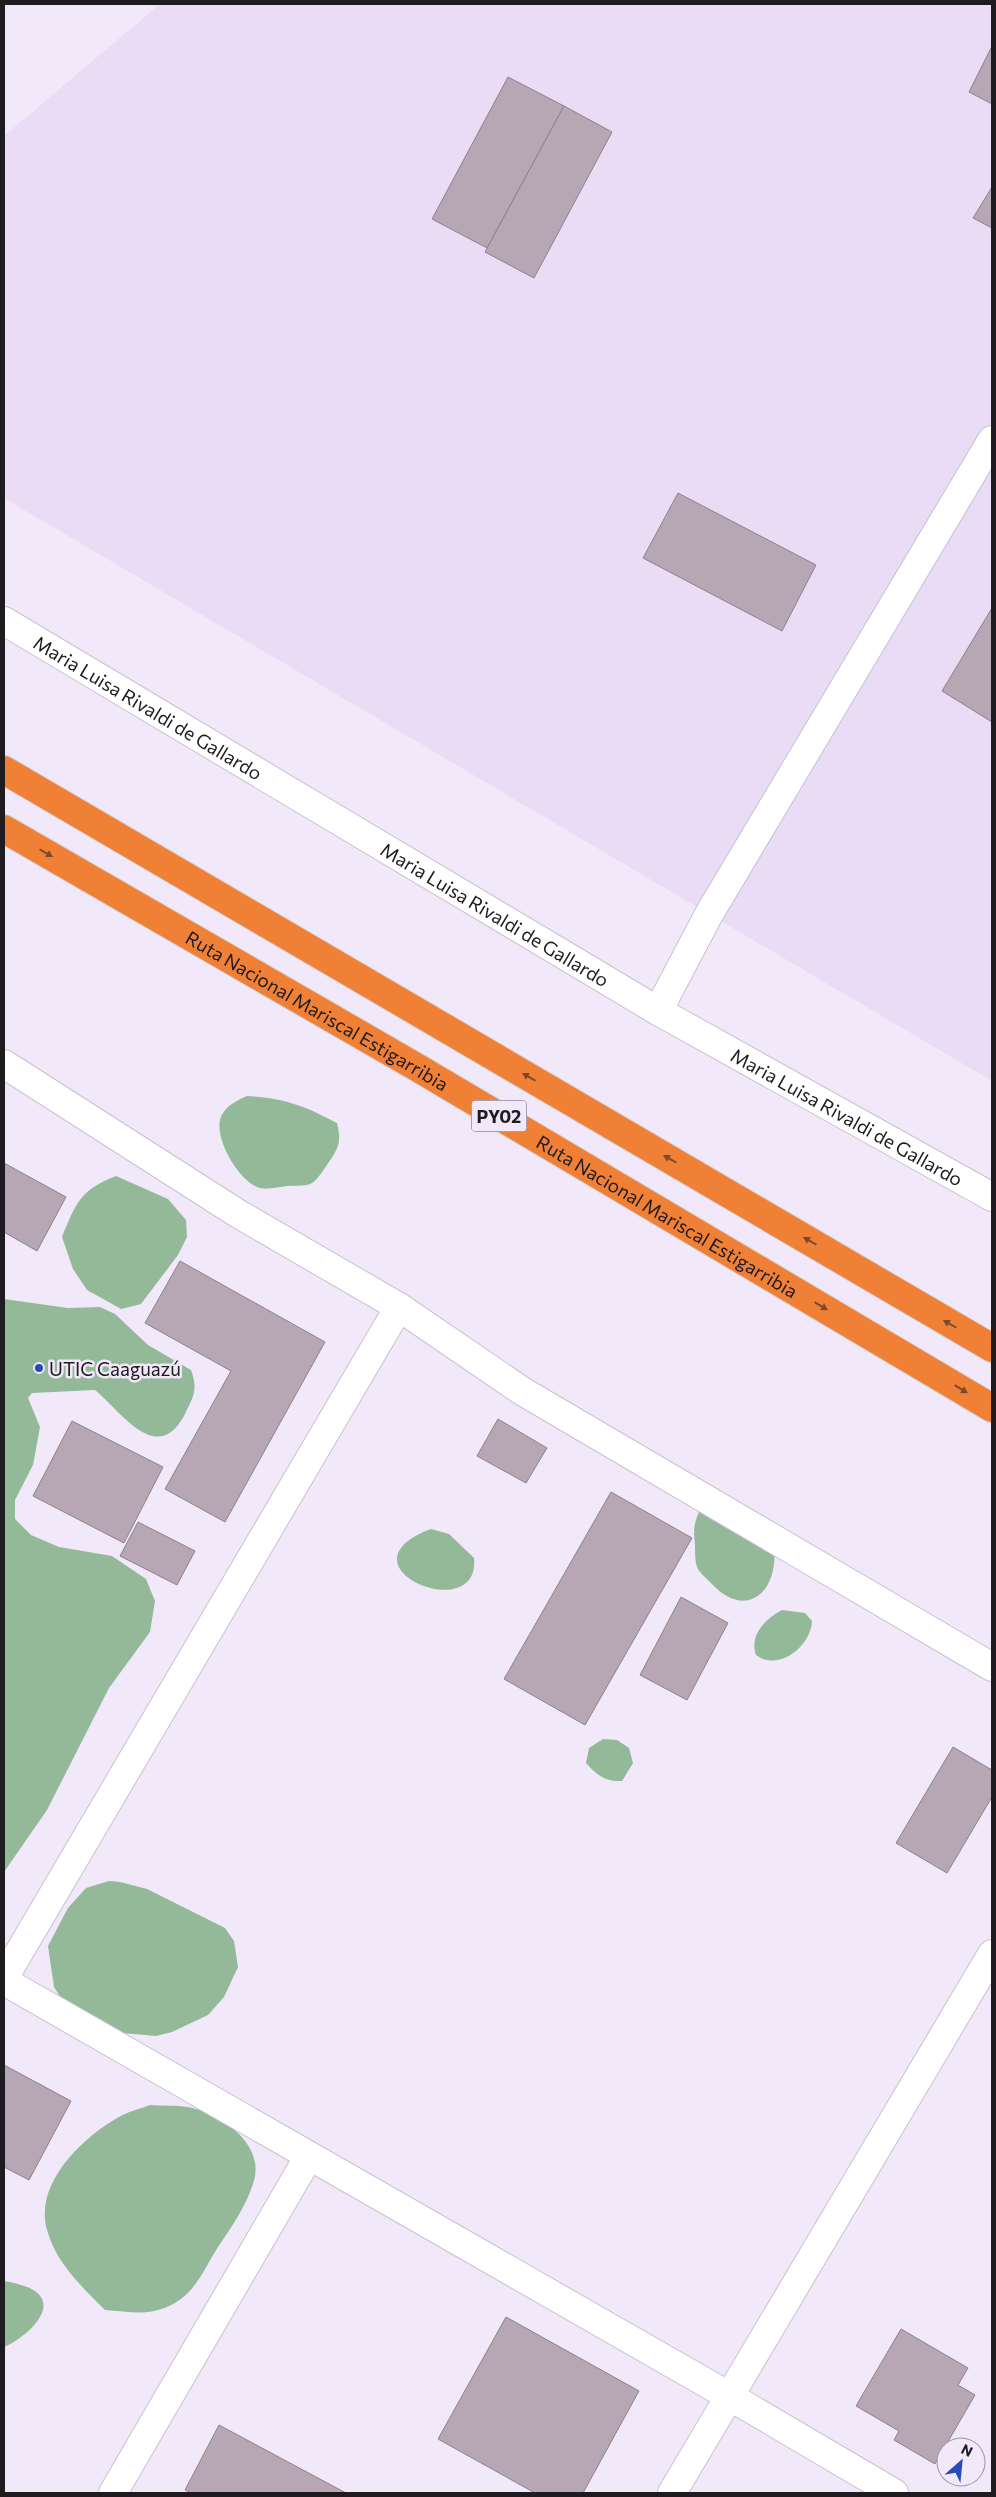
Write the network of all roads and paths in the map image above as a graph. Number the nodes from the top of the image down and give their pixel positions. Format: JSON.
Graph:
{"nodes":[{"id":1,"x":992,"y":440,"type":"edge"},
{"id":2,"x":4,"y":621,"type":"edge"},
{"id":3,"x":4,"y":770,"type":"edge"},
{"id":4,"x":4,"y":829,"type":"edge"},
{"id":5,"x":658,"y":1011,"type":"junction"},
{"id":6,"x":4,"y":1064,"type":"edge"},
{"id":7,"x":992,"y":1197,"type":"edge"},
{"id":8,"x":399,"y":1307,"type":"junction"},
{"id":9,"x":992,"y":1348,"type":"edge"},
{"id":10,"x":992,"y":1408,"type":"edge"},
{"id":11,"x":992,"y":1667,"type":"edge"},
{"id":12,"x":992,"y":1954,"type":"edge"},
{"id":13,"x":4,"y":1980,"type":"edge"},
{"id":14,"x":309,"y":2156,"type":"junction"},
{"id":15,"x":729,"y":2396,"type":"junction"},
{"id":16,"x":113,"y":2493,"type":"edge"},
{"id":17,"x":672,"y":2493,"type":"edge"},
{"id":18,"x":894,"y":2493,"type":"edge"}],
"edges":[{"from":1,"to":5,"type":"street"},
{"from":2,"to":5,"type":"street","name":"Maria Luisa Rivaldi de Gallardo"},
{"from":9,"to":3,"type":"highway","number":"PY02","one_way":true},
{"from":4,"to":10,"type":"highway","name":"Ruta Nacional Mariscal Estigarribia","number":"PY02","one_way":true},
{"from":5,"to":7,"type":"street","name":"Maria Luisa Rivaldi de Gallardo"},
{"from":6,"to":8,"type":"street"},
{"from":8,"to":11,"type":"street"},
{"from":8,"to":13,"type":"street"},
{"from":12,"to":15,"type":"street"},
{"from":13,"to":14,"type":"street"},
{"from":14,"to":15,"type":"street"},
{"from":14,"to":16,"type":"street"},
{"from":15,"to":17,"type":"street"},
{"from":15,"to":18,"type":"street"}]}
